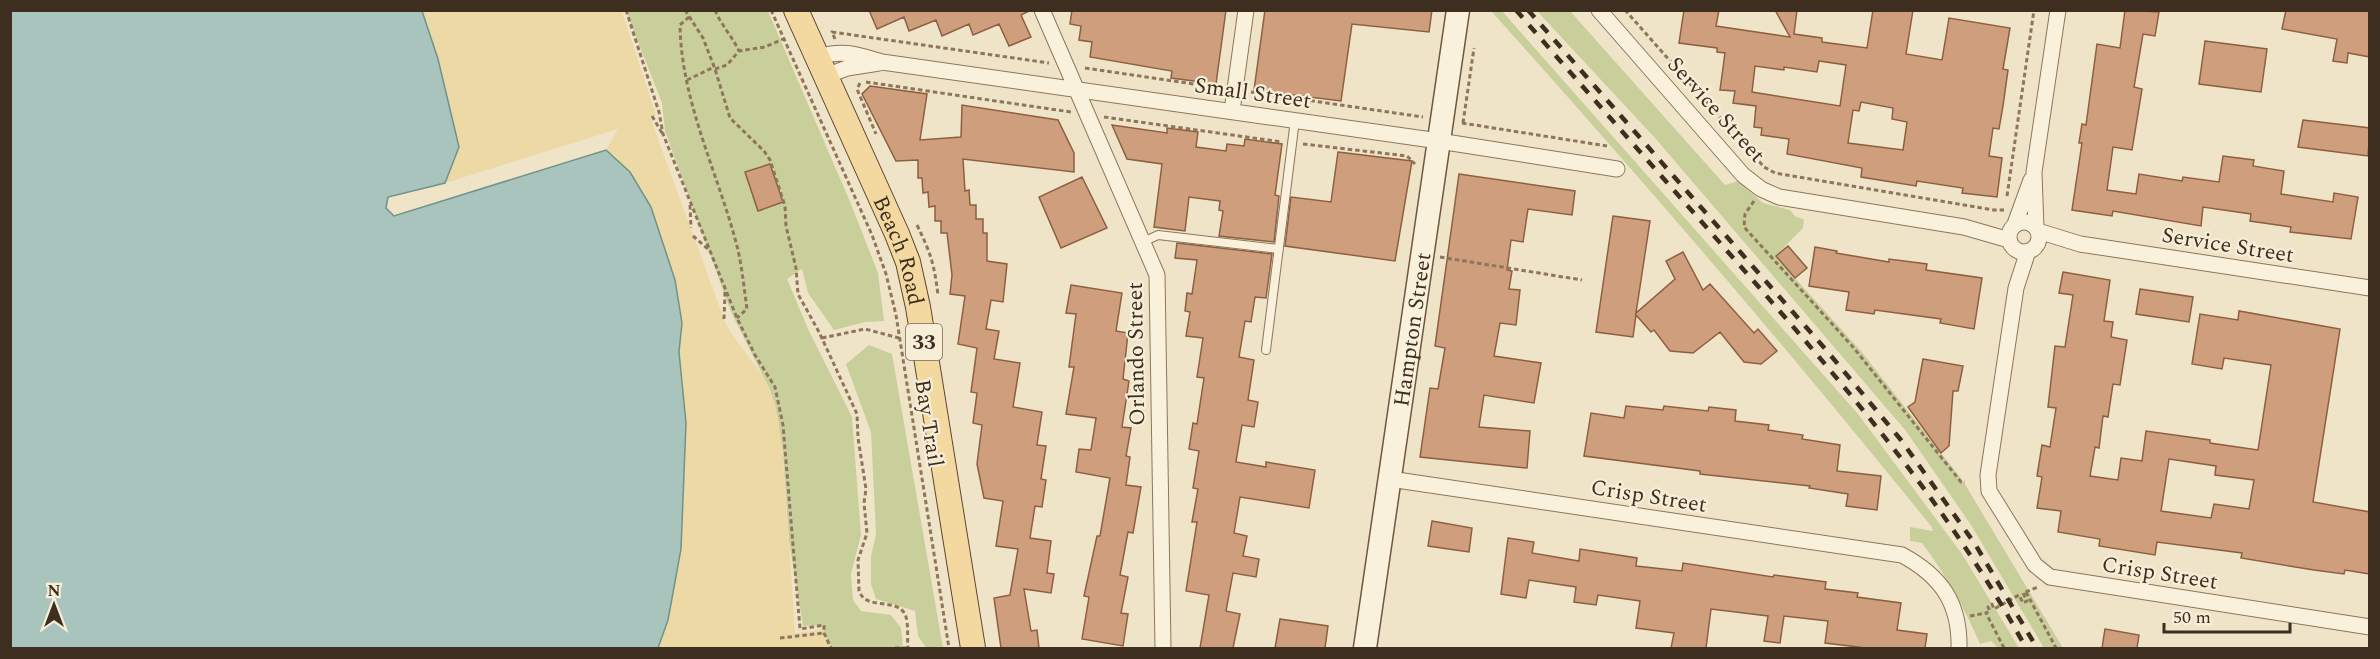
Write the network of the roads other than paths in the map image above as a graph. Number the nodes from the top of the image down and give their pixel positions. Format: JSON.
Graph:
{"nodes":[{"id":1,"x":796,"y":10,"type":"edge"},
{"id":2,"x":1041,"y":10,"type":"edge"},
{"id":3,"x":1246,"y":10,"type":"edge"},
{"id":4,"x":1458,"y":10,"type":"edge"},
{"id":5,"x":1599,"y":10,"type":"edge"},
{"id":6,"x":2058,"y":10,"type":"edge"},
{"id":7,"x":833,"y":63,"type":"junction"},
{"id":8,"x":1075,"y":89,"type":"junction"},
{"id":9,"x":1232,"y":111,"type":"junction"},
{"id":10,"x":1295,"y":120,"type":"junction"},
{"id":11,"x":1448,"y":128,"type":"junction"},
{"id":12,"x":1617,"y":169,"type":"dead end"},
{"id":13,"x":2034,"y":172,"type":"junction"},
{"id":14,"x":2024,"y":237,"type":"junction"},
{"id":15,"x":1143,"y":242,"type":"junction"},
{"id":16,"x":1279,"y":249,"type":"junction"},
{"id":17,"x":2370,"y":288,"type":"edge"},
{"id":18,"x":1266,"y":350,"type":"dead end"},
{"id":19,"x":1390,"y":479,"type":"junction"},
{"id":20,"x":2370,"y":627,"type":"edge"},
{"id":21,"x":973,"y":648,"type":"edge"},
{"id":22,"x":1163,"y":648,"type":"edge"},
{"id":23,"x":1365,"y":648,"type":"edge"},
{"id":24,"x":1959,"y":648,"type":"edge"}],
"edges":[{"from":1,"to":7,"type":"main road","name":"Beach Road","number":"33"},
{"from":2,"to":8,"type":"street","name":"Orlando Street"},
{"from":3,"to":9,"type":"street"},
{"from":4,"to":11,"type":"main road","name":"Hampton Street"},
{"from":5,"to":14,"type":"street","name":"Service Street"},
{"from":6,"to":13,"type":"street"},
{"from":7,"to":8,"type":"street","name":"Small Street"},
{"from":7,"to":21,"type":"main road","name":"Beach Road","number":"33"},
{"from":8,"to":9,"type":"street","name":"Small Street"},
{"from":8,"to":15,"type":"street","name":"Orlando Street"},
{"from":9,"to":10,"type":"street","name":"Small Street"},
{"from":10,"to":11,"type":"street","name":"Small Street"},
{"from":10,"to":16,"type":"lane"},
{"from":11,"to":12,"type":"street","name":"Small Street"},
{"from":11,"to":19,"type":"main road","name":"Hampton Street"},
{"from":13,"to":14,"type":"street"},
{"from":13,"to":14,"type":"street"},
{"from":14,"to":17,"type":"street","name":"Service Street"},
{"from":14,"to":20,"type":"street","name":"Crisp Street"},
{"from":15,"to":16,"type":"lane"},
{"from":15,"to":22,"type":"street","name":"Orlando Street"},
{"from":16,"to":18,"type":"lane"},
{"from":19,"to":23,"type":"main road","name":"Hampton Street"},
{"from":19,"to":24,"type":"street","name":"Crisp Street"}]}
